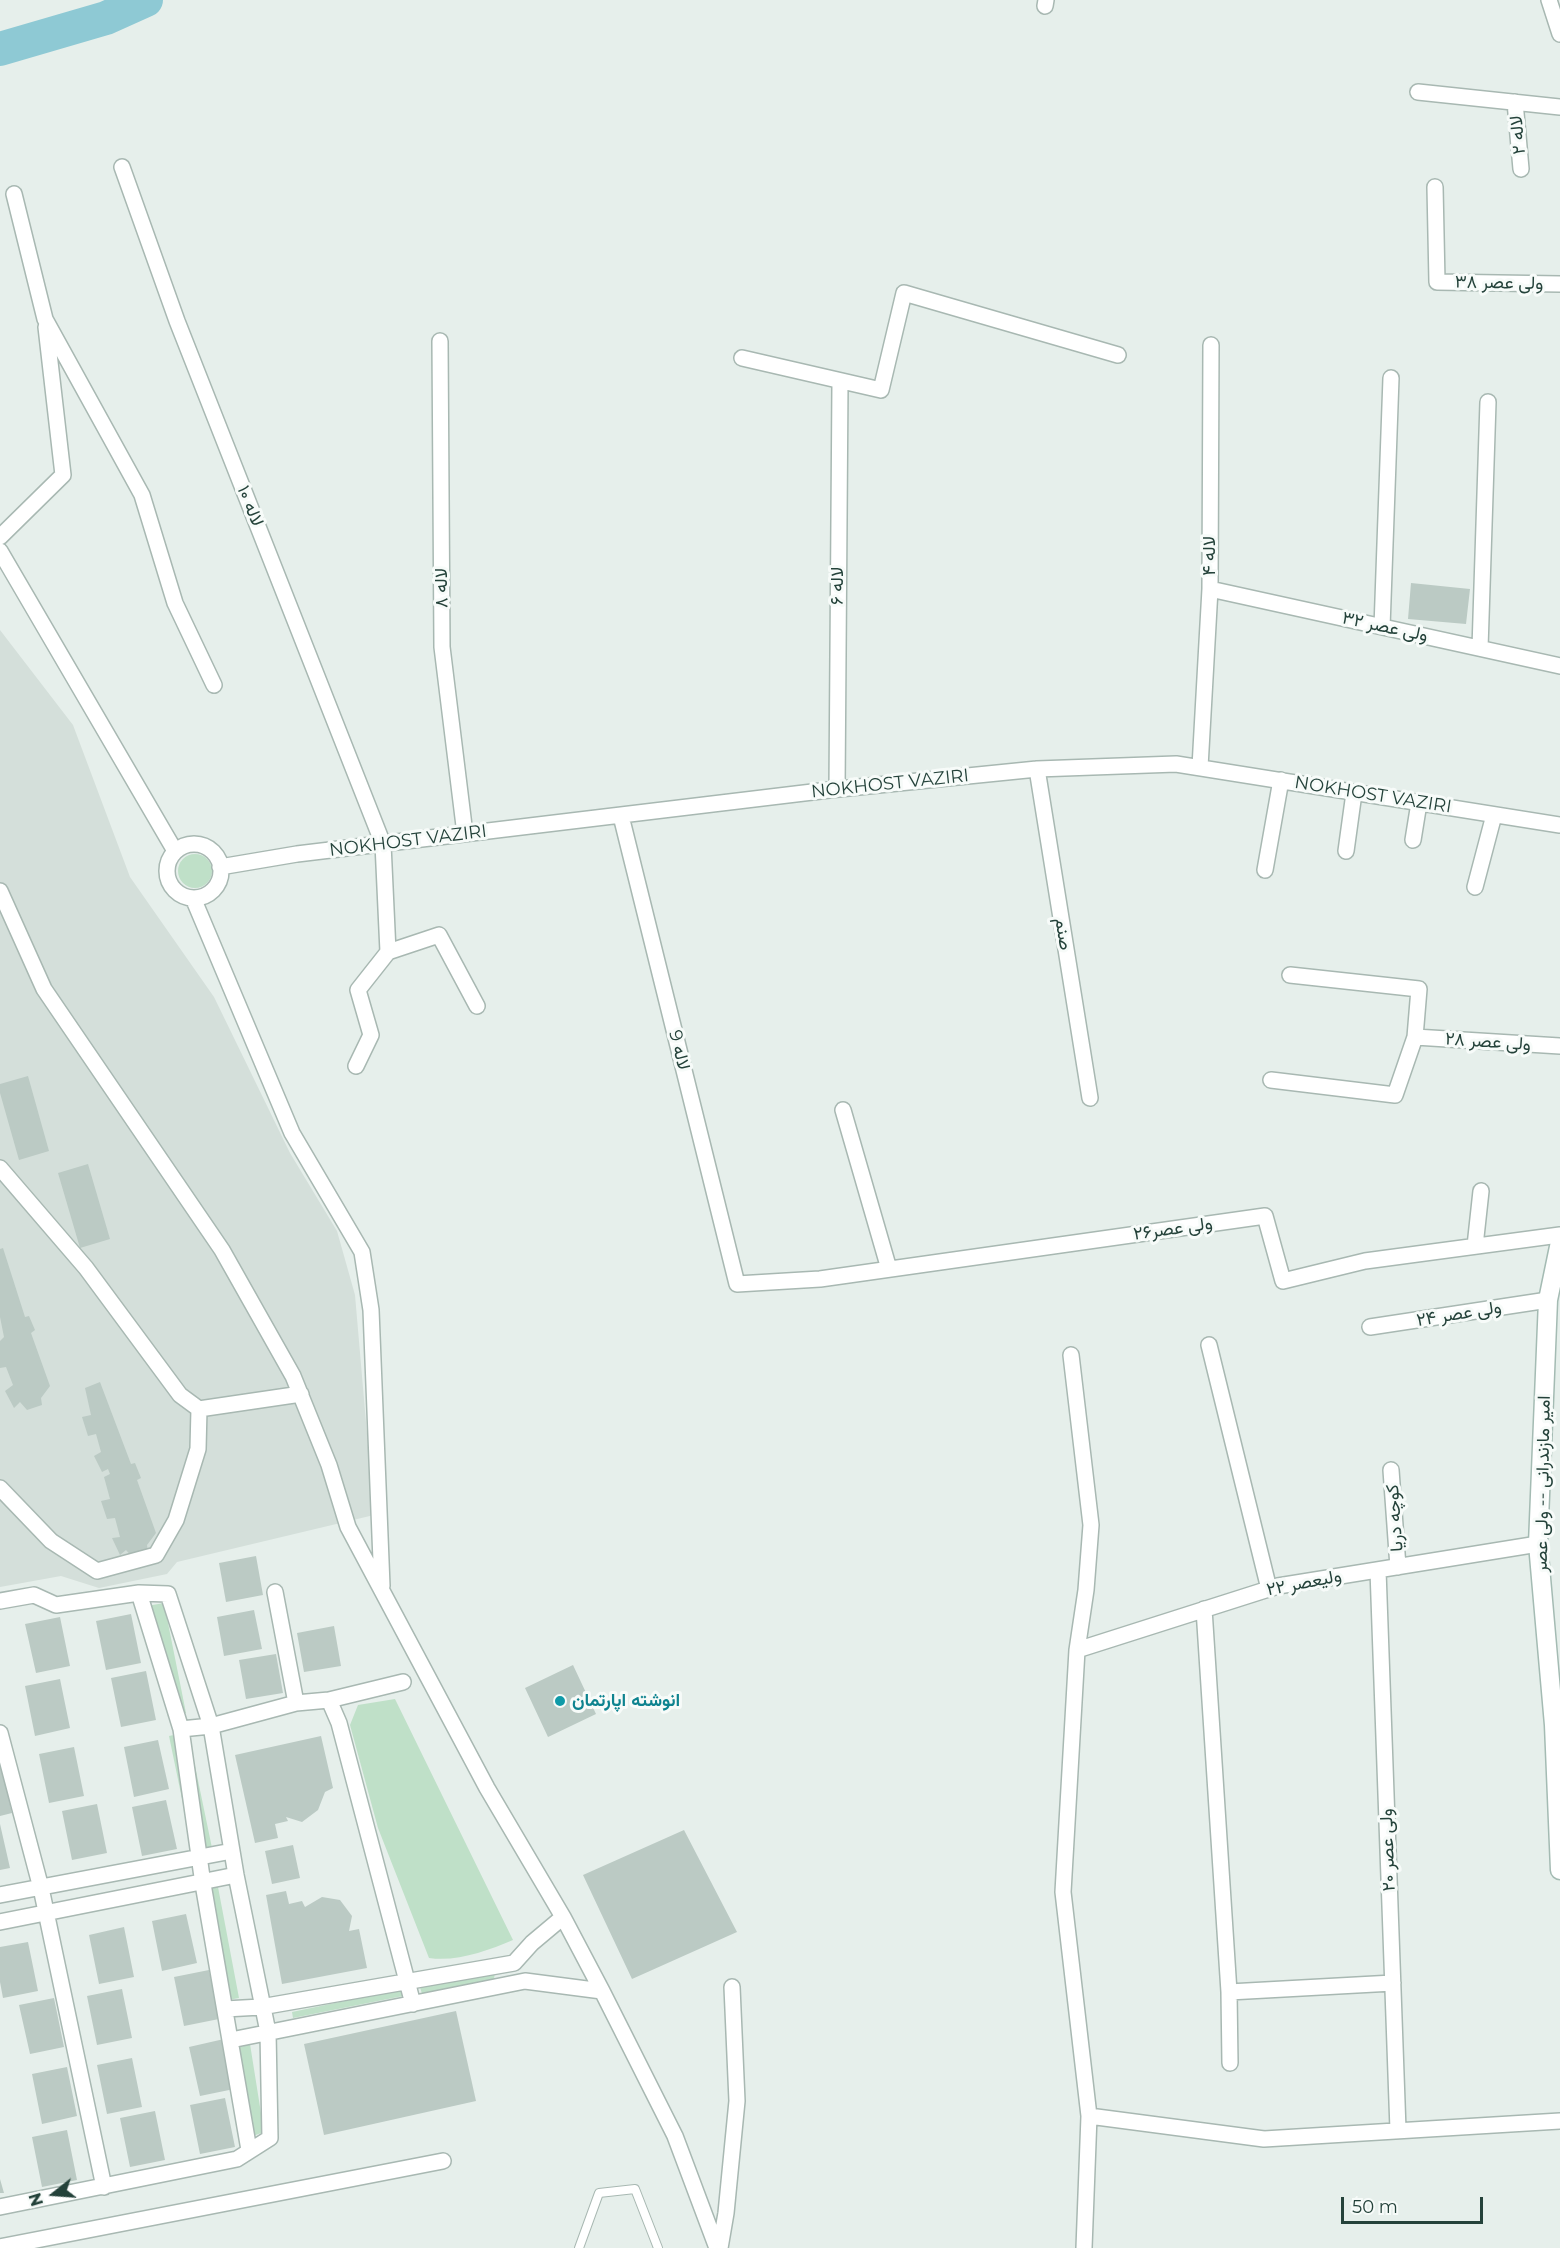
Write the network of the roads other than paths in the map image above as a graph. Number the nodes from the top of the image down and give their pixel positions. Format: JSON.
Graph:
{"nodes":[{"id":1,"x":1549,"y":0,"type":"edge"},
{"id":2,"x":1560,"y":34,"type":"edge"},
{"id":3,"x":1418,"y":92,"type":"dead end"},
{"id":4,"x":1515,"y":102,"type":"junction"},
{"id":5,"x":1560,"y":107,"type":"edge"},
{"id":6,"x":122,"y":167,"type":"dead end"},
{"id":7,"x":1521,"y":169,"type":"dead end"},
{"id":8,"x":1435,"y":187,"type":"dead end"},
{"id":9,"x":14,"y":194,"type":"dead end"},
{"id":10,"x":1560,"y":284,"type":"edge"},
{"id":11,"x":45,"y":319,"type":"junction"},
{"id":12,"x":440,"y":341,"type":"dead end"},
{"id":13,"x":1211,"y":345,"type":"dead end"},
{"id":14,"x":1118,"y":355,"type":"dead end"},
{"id":15,"x":742,"y":358,"type":"dead end"},
{"id":16,"x":1391,"y":378,"type":"dead end"},
{"id":17,"x":840,"y":383,"type":"junction"},
{"id":18,"x":1488,"y":402,"type":"dead end"},
{"id":19,"x":0,"y":537,"type":"edge"},
{"id":20,"x":0,"y":551,"type":"edge"},
{"id":21,"x":1210,"y":589,"type":"junction"},
{"id":22,"x":1382,"y":627,"type":"junction"},
{"id":23,"x":1480,"y":648,"type":"junction"},
{"id":24,"x":1560,"y":666,"type":"edge"},
{"id":25,"x":213,"y":685,"type":"dead end"},
{"id":26,"x":1200,"y":767,"type":"junction"},
{"id":27,"x":1036,"y":770,"type":"junction"},
{"id":28,"x":1281,"y":780,"type":"junction"},
{"id":29,"x":837,"y":789,"type":"junction"},
{"id":30,"x":1354,"y":793,"type":"junction"},
{"id":31,"x":1419,"y":803,"type":"junction"},
{"id":32,"x":1494,"y":815,"type":"junction"},
{"id":33,"x":621,"y":816,"type":"junction"},
{"id":34,"x":1560,"y":825,"type":"edge"},
{"id":35,"x":465,"y":834,"type":"junction"},
{"id":36,"x":1413,"y":840,"type":"dead end"},
{"id":37,"x":383,"y":844,"type":"junction"},
{"id":38,"x":175,"y":851,"type":"junction"},
{"id":39,"x":1346,"y":851,"type":"dead end"},
{"id":40,"x":220,"y":867,"type":"junction"},
{"id":41,"x":1265,"y":870,"type":"dead end"},
{"id":42,"x":1475,"y":887,"type":"dead end"},
{"id":43,"x":0,"y":891,"type":"edge"},
{"id":44,"x":193,"y":898,"type":"junction"},
{"id":45,"x":388,"y":952,"type":"junction"},
{"id":46,"x":1290,"y":975,"type":"dead end"},
{"id":47,"x":477,"y":1006,"type":"dead end"},
{"id":48,"x":1415,"y":1037,"type":"junction"},
{"id":49,"x":1560,"y":1046,"type":"edge"},
{"id":50,"x":356,"y":1066,"type":"dead end"},
{"id":51,"x":1272,"y":1080,"type":"dead end"},
{"id":52,"x":1090,"y":1098,"type":"dead end"},
{"id":53,"x":843,"y":1110,"type":"dead end"},
{"id":54,"x":0,"y":1168,"type":"edge"},
{"id":55,"x":1481,"y":1191,"type":"dead end"},
{"id":56,"x":1560,"y":1235,"type":"edge"},
{"id":57,"x":1560,"y":1242,"type":"edge"},
{"id":58,"x":1474,"y":1246,"type":"junction"},
{"id":59,"x":889,"y":1269,"type":"junction"},
{"id":60,"x":737,"y":1284,"type":"joint"},
{"id":61,"x":1548,"y":1300,"type":"junction"},
{"id":62,"x":1370,"y":1327,"type":"dead end"},
{"id":63,"x":1209,"y":1345,"type":"dead end"},
{"id":64,"x":1071,"y":1355,"type":"dead end"},
{"id":65,"x":300,"y":1394,"type":"junction"},
{"id":66,"x":199,"y":1409,"type":"junction"},
{"id":67,"x":1391,"y":1470,"type":"dead end"},
{"id":68,"x":0,"y":1488,"type":"edge"},
{"id":69,"x":1538,"y":1544,"type":"junction"},
{"id":70,"x":1398,"y":1567,"type":"junction"},
{"id":71,"x":1378,"y":1570,"type":"junction"},
{"id":72,"x":1269,"y":1588,"type":"junction"},
{"id":73,"x":275,"y":1592,"type":"dead end"},
{"id":74,"x":382,"y":1592,"type":"junction"},
{"id":75,"x":139,"y":1593,"type":"junction"},
{"id":76,"x":0,"y":1602,"type":"edge"},
{"id":77,"x":1204,"y":1609,"type":"junction"},
{"id":78,"x":1077,"y":1650,"type":"junction"},
{"id":79,"x":1554,"y":1669,"type":"edge"},
{"id":80,"x":403,"y":1682,"type":"dead end"},
{"id":81,"x":329,"y":1700,"type":"junction"},
{"id":82,"x":296,"y":1703,"type":"junction"},
{"id":83,"x":211,"y":1726,"type":"junction"},
{"id":84,"x":181,"y":1729,"type":"junction"},
{"id":85,"x":0,"y":1732,"type":"edge"},
{"id":86,"x":232,"y":1851,"type":"junction"},
{"id":87,"x":201,"y":1858,"type":"junction"},
{"id":88,"x":1560,"y":1870,"type":"edge"},
{"id":89,"x":236,"y":1875,"type":"junction"},
{"id":90,"x":203,"y":1884,"type":"junction"},
{"id":91,"x":41,"y":1888,"type":"junction"},
{"id":92,"x":0,"y":1895,"type":"edge"},
{"id":93,"x":45,"y":1912,"type":"junction"},
{"id":94,"x":563,"y":1917,"type":"junction"},
{"id":95,"x":0,"y":1922,"type":"edge"},
{"id":96,"x":407,"y":1980,"type":"junction"},
{"id":97,"x":1393,"y":1983,"type":"junction"},
{"id":98,"x":732,"y":1987,"type":"dead end"},
{"id":99,"x":602,"y":1991,"type":"junction"},
{"id":100,"x":1229,"y":1992,"type":"junction"},
{"id":101,"x":413,"y":2004,"type":"junction"},
{"id":102,"x":261,"y":2007,"type":"junction"},
{"id":103,"x":225,"y":2008,"type":"junction"},
{"id":104,"x":268,"y":2032,"type":"junction"},
{"id":105,"x":231,"y":2040,"type":"junction"},
{"id":106,"x":1230,"y":2063,"type":"dead end"},
{"id":107,"x":1089,"y":2116,"type":"junction"},
{"id":108,"x":1560,"y":2121,"type":"edge"},
{"id":109,"x":1398,"y":2130,"type":"junction"},
{"id":110,"x":249,"y":2150,"type":"junction"},
{"id":111,"x":444,"y":2161,"type":"dead end"},
{"id":112,"x":104,"y":2187,"type":"junction"},
{"id":113,"x":0,"y":2207,"type":"edge"},
{"id":114,"x":0,"y":2247,"type":"edge"},
{"id":115,"x":579,"y":2248,"type":"edge"},
{"id":116,"x":658,"y":2248,"type":"edge"},
{"id":117,"x":718,"y":2248,"type":"edge"},
{"id":118,"x":1084,"y":2248,"type":"edge"}],
"edges":[{"from":1,"to":2,"type":"street"},
{"from":3,"to":4,"type":"street"},
{"from":4,"to":5,"type":"street"},
{"from":4,"to":7,"type":"street","name":"لاله ۲"},
{"from":6,"to":37,"type":"street","name":"لاله ۱۰"},
{"from":8,"to":10,"type":"street","name":"ولی عصر ۳۸"},
{"from":9,"to":11,"type":"street"},
{"from":11,"to":19,"type":"street"},
{"from":11,"to":25,"type":"street"},
{"from":12,"to":35,"type":"street","name":"لاله ۸"},
{"from":13,"to":21,"type":"street","name":"لاله ۴"},
{"from":14,"to":17,"type":"street"},
{"from":15,"to":17,"type":"street"},
{"from":16,"to":22,"type":"street"},
{"from":17,"to":29,"type":"street","name":"لاله ۶"},
{"from":18,"to":23,"type":"street"},
{"from":20,"to":38,"type":"street"},
{"from":21,"to":22,"type":"street","name":"ولی عصر ۳۲"},
{"from":21,"to":26,"type":"street","name":"لاله ۴"},
{"from":22,"to":23,"type":"street","name":"ولی عصر ۳۲"},
{"from":23,"to":24,"type":"street","name":"ولی عصر ۳۲"},
{"from":26,"to":27,"type":"street","name":"NOKHOST VAZIRI"},
{"from":26,"to":28,"type":"street","name":"NOKHOST VAZIRI"},
{"from":27,"to":29,"type":"street","name":"NOKHOST VAZIRI"},
{"from":27,"to":52,"type":"street","name":"صنم"},
{"from":28,"to":30,"type":"street","name":"NOKHOST VAZIRI"},
{"from":28,"to":41,"type":"street"},
{"from":29,"to":33,"type":"street","name":"NOKHOST VAZIRI"},
{"from":30,"to":31,"type":"street","name":"NOKHOST VAZIRI"},
{"from":30,"to":39,"type":"street"},
{"from":31,"to":32,"type":"street","name":"NOKHOST VAZIRI"},
{"from":31,"to":36,"type":"street"},
{"from":32,"to":34,"type":"street","name":"NOKHOST VAZIRI"},
{"from":32,"to":42,"type":"street"},
{"from":33,"to":35,"type":"street","name":"NOKHOST VAZIRI"},
{"from":33,"to":60,"type":"street","name":"لاله 9"},
{"from":35,"to":37,"type":"street","name":"NOKHOST VAZIRI"},
{"from":37,"to":40,"type":"street","name":"NOKHOST VAZIRI"},
{"from":37,"to":45,"type":"street","name":"لاله ۱۰"},
{"from":38,"to":40,"type":"street"},
{"from":38,"to":44,"type":"street"},
{"from":40,"to":44,"type":"street"},
{"from":43,"to":65,"type":"street"},
{"from":44,"to":74,"type":"street"},
{"from":45,"to":47,"type":"street"},
{"from":45,"to":50,"type":"street"},
{"from":46,"to":48,"type":"street"},
{"from":48,"to":49,"type":"street","name":"ولی عصر ۲۸"},
{"from":48,"to":51,"type":"street"},
{"from":53,"to":59,"type":"street"},
{"from":54,"to":66,"type":"street"},
{"from":55,"to":58,"type":"street"},
{"from":56,"to":58,"type":"street","name":"ولی عصر۲۶"},
{"from":57,"to":61,"type":"main road","name":"امیر مازندرانی -- ولی عصر"},
{"from":58,"to":59,"type":"street","name":"ولی عصر۲۶"},
{"from":59,"to":60,"type":"street","name":"ولی عصر۲۶"},
{"from":61,"to":62,"type":"street","name":"ولی عصر ۲۴"},
{"from":61,"to":69,"type":"main road","name":"امیر مازندرانی -- ولی عصر"},
{"from":63,"to":72,"type":"street"},
{"from":64,"to":78,"type":"street"},
{"from":65,"to":66,"type":"street"},
{"from":65,"to":74,"type":"street"},
{"from":66,"to":68,"type":"street"},
{"from":67,"to":70,"type":"street","name":"کوچه دریا"},
{"from":69,"to":70,"type":"street","name":"ولیعصر ۲۲"},
{"from":69,"to":79,"type":"main road","name":"امیر مازندرانی -- ولی عصر"},
{"from":70,"to":71,"type":"street","name":"ولیعصر ۲۲"},
{"from":71,"to":72,"type":"street","name":"ولیعصر ۲۲"},
{"from":71,"to":97,"type":"street","name":"ولی عصر ۲۰"},
{"from":72,"to":77,"type":"street","name":"ولیعصر ۲۲"},
{"from":73,"to":82,"type":"street"},
{"from":74,"to":94,"type":"street"},
{"from":75,"to":76,"type":"street"},
{"from":75,"to":83,"type":"street"},
{"from":75,"to":84,"type":"street"},
{"from":77,"to":78,"type":"street","name":"ولیعصر ۲۲"},
{"from":77,"to":100,"type":"street"},
{"from":78,"to":107,"type":"street"},
{"from":79,"to":88,"type":"main road","name":"امیر مازندرانی -- ولی عصر"},
{"from":80,"to":81,"type":"street"},
{"from":81,"to":82,"type":"street"},
{"from":81,"to":96,"type":"street"},
{"from":82,"to":83,"type":"street"},
{"from":83,"to":84,"type":"street"},
{"from":83,"to":86,"type":"street"},
{"from":84,"to":87,"type":"street"},
{"from":85,"to":91,"type":"street"},
{"from":86,"to":87,"type":"street"},
{"from":86,"to":89,"type":"street"},
{"from":87,"to":90,"type":"street"},
{"from":87,"to":91,"type":"street"},
{"from":89,"to":90,"type":"street"},
{"from":89,"to":102,"type":"street"},
{"from":90,"to":93,"type":"street"},
{"from":90,"to":103,"type":"street"},
{"from":91,"to":92,"type":"street"},
{"from":91,"to":93,"type":"street"},
{"from":93,"to":95,"type":"street"},
{"from":93,"to":112,"type":"street"},
{"from":94,"to":96,"type":"street"},
{"from":94,"to":99,"type":"street"},
{"from":96,"to":101,"type":"street"},
{"from":96,"to":102,"type":"street"},
{"from":97,"to":100,"type":"street"},
{"from":97,"to":109,"type":"street","name":"ولی عصر ۲۰"},
{"from":98,"to":117,"type":"street"},
{"from":99,"to":101,"type":"street"},
{"from":99,"to":117,"type":"street"},
{"from":100,"to":106,"type":"street"},
{"from":101,"to":104,"type":"street"},
{"from":102,"to":103,"type":"street"},
{"from":102,"to":104,"type":"street"},
{"from":103,"to":105,"type":"street"},
{"from":104,"to":105,"type":"street"},
{"from":104,"to":110,"type":"street"},
{"from":105,"to":110,"type":"street"},
{"from":107,"to":109,"type":"street"},
{"from":107,"to":118,"type":"street"},
{"from":108,"to":109,"type":"street"},
{"from":110,"to":112,"type":"street"},
{"from":111,"to":114,"type":"street"},
{"from":112,"to":113,"type":"street"},
{"from":115,"to":116,"type":"lane"}]}
